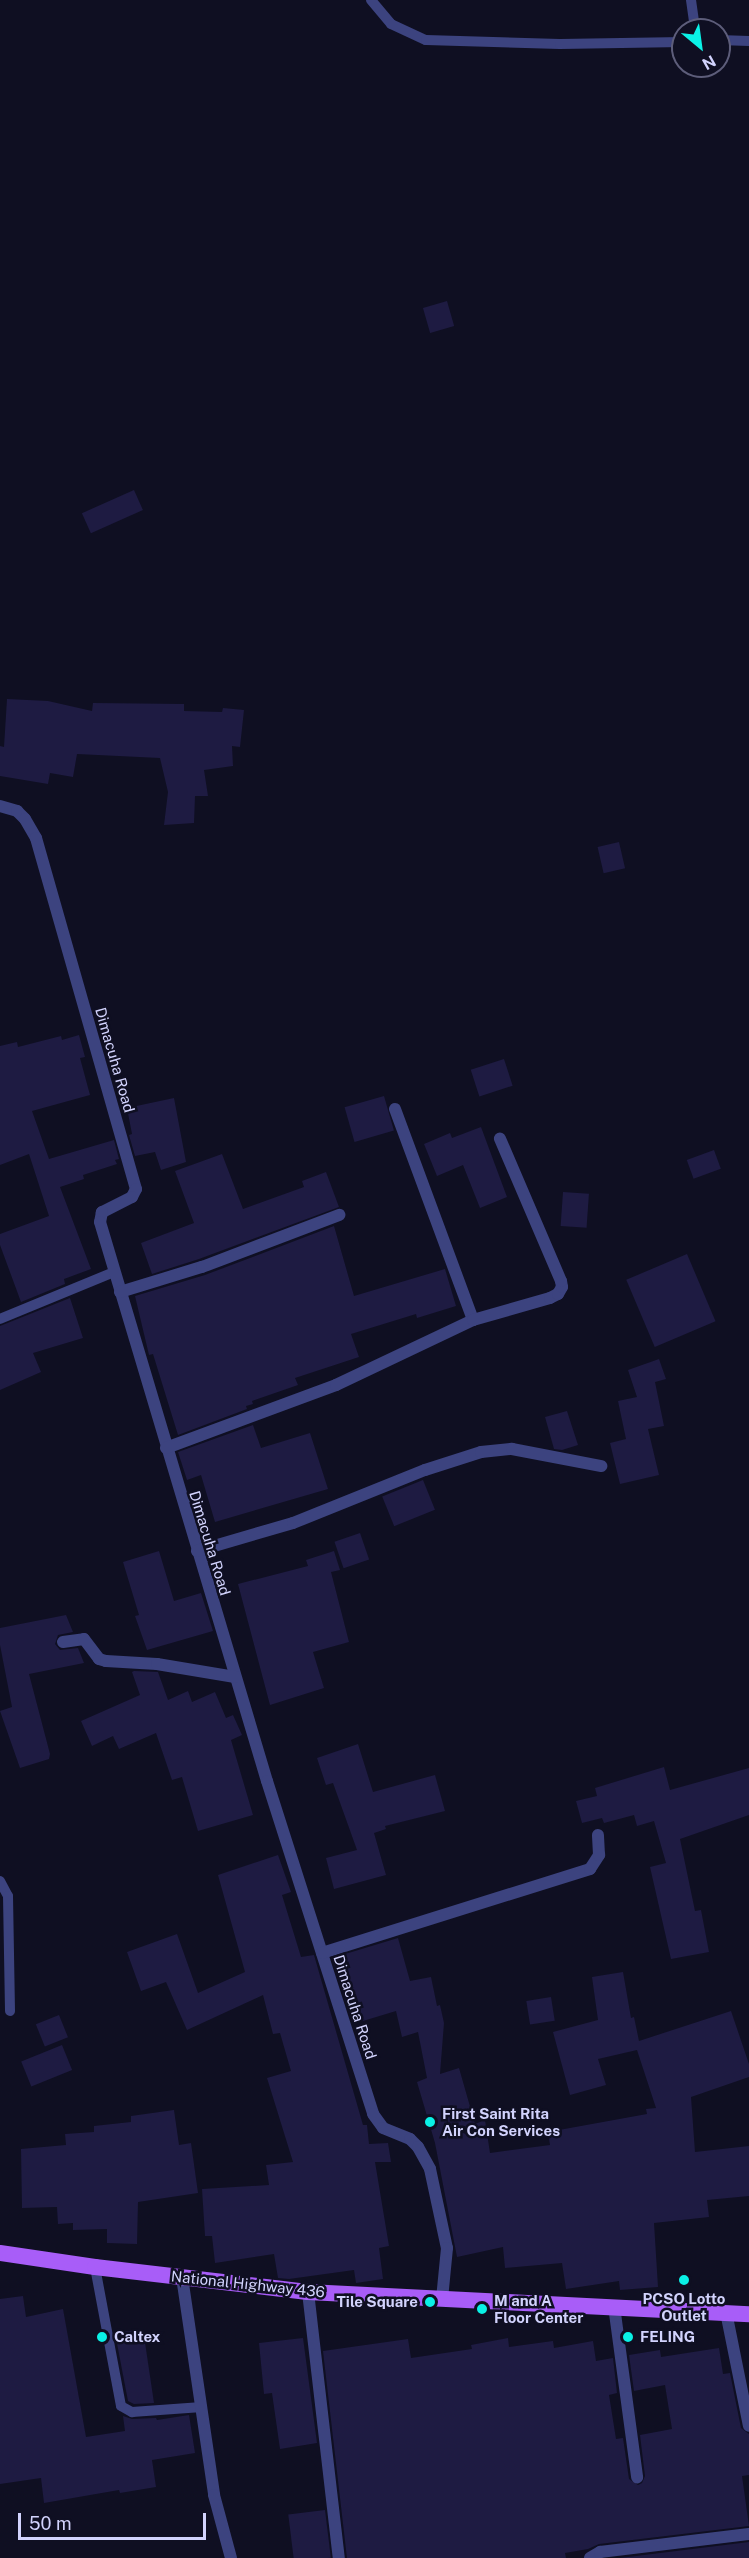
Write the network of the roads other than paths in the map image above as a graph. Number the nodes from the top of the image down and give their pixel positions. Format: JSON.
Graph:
{"nodes":[{"id":1,"x":371,"y":0,"type":"edge"},
{"id":2,"x":691,"y":0,"type":"edge"},
{"id":3,"x":693,"y":18,"type":"edge"},
{"id":4,"x":731,"y":40,"type":"edge"},
{"id":5,"x":749,"y":41,"type":"edge"},
{"id":6,"x":671,"y":42,"type":"edge"},
{"id":7,"x":0,"y":806,"type":"edge"},
{"id":8,"x":395,"y":1108,"type":"dead end"},
{"id":9,"x":500,"y":1138,"type":"dead end"},
{"id":10,"x":339,"y":1215,"type":"dead end"},
{"id":11,"x":114,"y":1272,"type":"junction"},
{"id":12,"x":120,"y":1292,"type":"junction"},
{"id":13,"x":0,"y":1319,"type":"edge"},
{"id":14,"x":473,"y":1320,"type":"junction"},
{"id":15,"x":166,"y":1448,"type":"junction"},
{"id":16,"x":601,"y":1466,"type":"dead end"},
{"id":17,"x":197,"y":1551,"type":"junction"},
{"id":18,"x":63,"y":1642,"type":"dead end"},
{"id":19,"x":236,"y":1677,"type":"junction"},
{"id":20,"x":598,"y":1835,"type":"dead end"},
{"id":21,"x":0,"y":1881,"type":"edge"},
{"id":22,"x":322,"y":1953,"type":"junction"},
{"id":23,"x":10,"y":2011,"type":"dead end"},
{"id":24,"x":0,"y":2253,"type":"edge"},
{"id":25,"x":94,"y":2267,"type":"junction"},
{"id":26,"x":182,"y":2277,"type":"junction"},
{"id":27,"x":308,"y":2292,"type":"junction"},
{"id":28,"x":442,"y":2299,"type":"junction"},
{"id":29,"x":614,"y":2306,"type":"junction"},
{"id":30,"x":726,"y":2312,"type":"junction"},
{"id":31,"x":749,"y":2313,"type":"edge"},
{"id":32,"x":202,"y":2407,"type":"junction"},
{"id":33,"x":749,"y":2426,"type":"edge"},
{"id":34,"x":637,"y":2477,"type":"dead end"},
{"id":35,"x":749,"y":2534,"type":"edge"},
{"id":36,"x":231,"y":2558,"type":"edge"},
{"id":37,"x":339,"y":2558,"type":"edge"},
{"id":38,"x":590,"y":2558,"type":"edge"}],
"edges":[{"from":1,"to":6,"type":"lane"},
{"from":2,"to":3,"type":"lane"},
{"from":4,"to":5,"type":"lane"},
{"from":7,"to":11,"type":"street","name":"Dimacuha Road"},
{"from":8,"to":14,"type":"street"},
{"from":9,"to":14,"type":"street"},
{"from":10,"to":12,"type":"street"},
{"from":11,"to":12,"type":"street","name":"Dimacuha Road"},
{"from":11,"to":13,"type":"lane"},
{"from":12,"to":15,"type":"street","name":"Dimacuha Road"},
{"from":14,"to":15,"type":"street"},
{"from":15,"to":17,"type":"street","name":"Dimacuha Road"},
{"from":16,"to":17,"type":"street"},
{"from":17,"to":19,"type":"street","name":"Dimacuha Road"},
{"from":18,"to":19,"type":"street"},
{"from":19,"to":22,"type":"street","name":"Dimacuha Road"},
{"from":20,"to":22,"type":"street"},
{"from":21,"to":23,"type":"lane"},
{"from":22,"to":28,"type":"street","name":"Dimacuha Road"},
{"from":24,"to":25,"type":"main road","name":"National Highway 436"},
{"from":25,"to":26,"type":"main road","name":"National Highway 436"},
{"from":25,"to":32,"type":"lane"},
{"from":26,"to":27,"type":"main road","name":"National Highway 436"},
{"from":26,"to":32,"type":"street"},
{"from":27,"to":28,"type":"main road","name":"National Highway 436"},
{"from":27,"to":37,"type":"street"},
{"from":28,"to":29,"type":"main road","name":"National Highway 436"},
{"from":29,"to":30,"type":"main road","name":"National Highway 436"},
{"from":29,"to":34,"type":"street"},
{"from":30,"to":31,"type":"main road","name":"National Highway 436"},
{"from":30,"to":33,"type":"street"},
{"from":32,"to":36,"type":"street"},
{"from":35,"to":38,"type":"street"}]}
